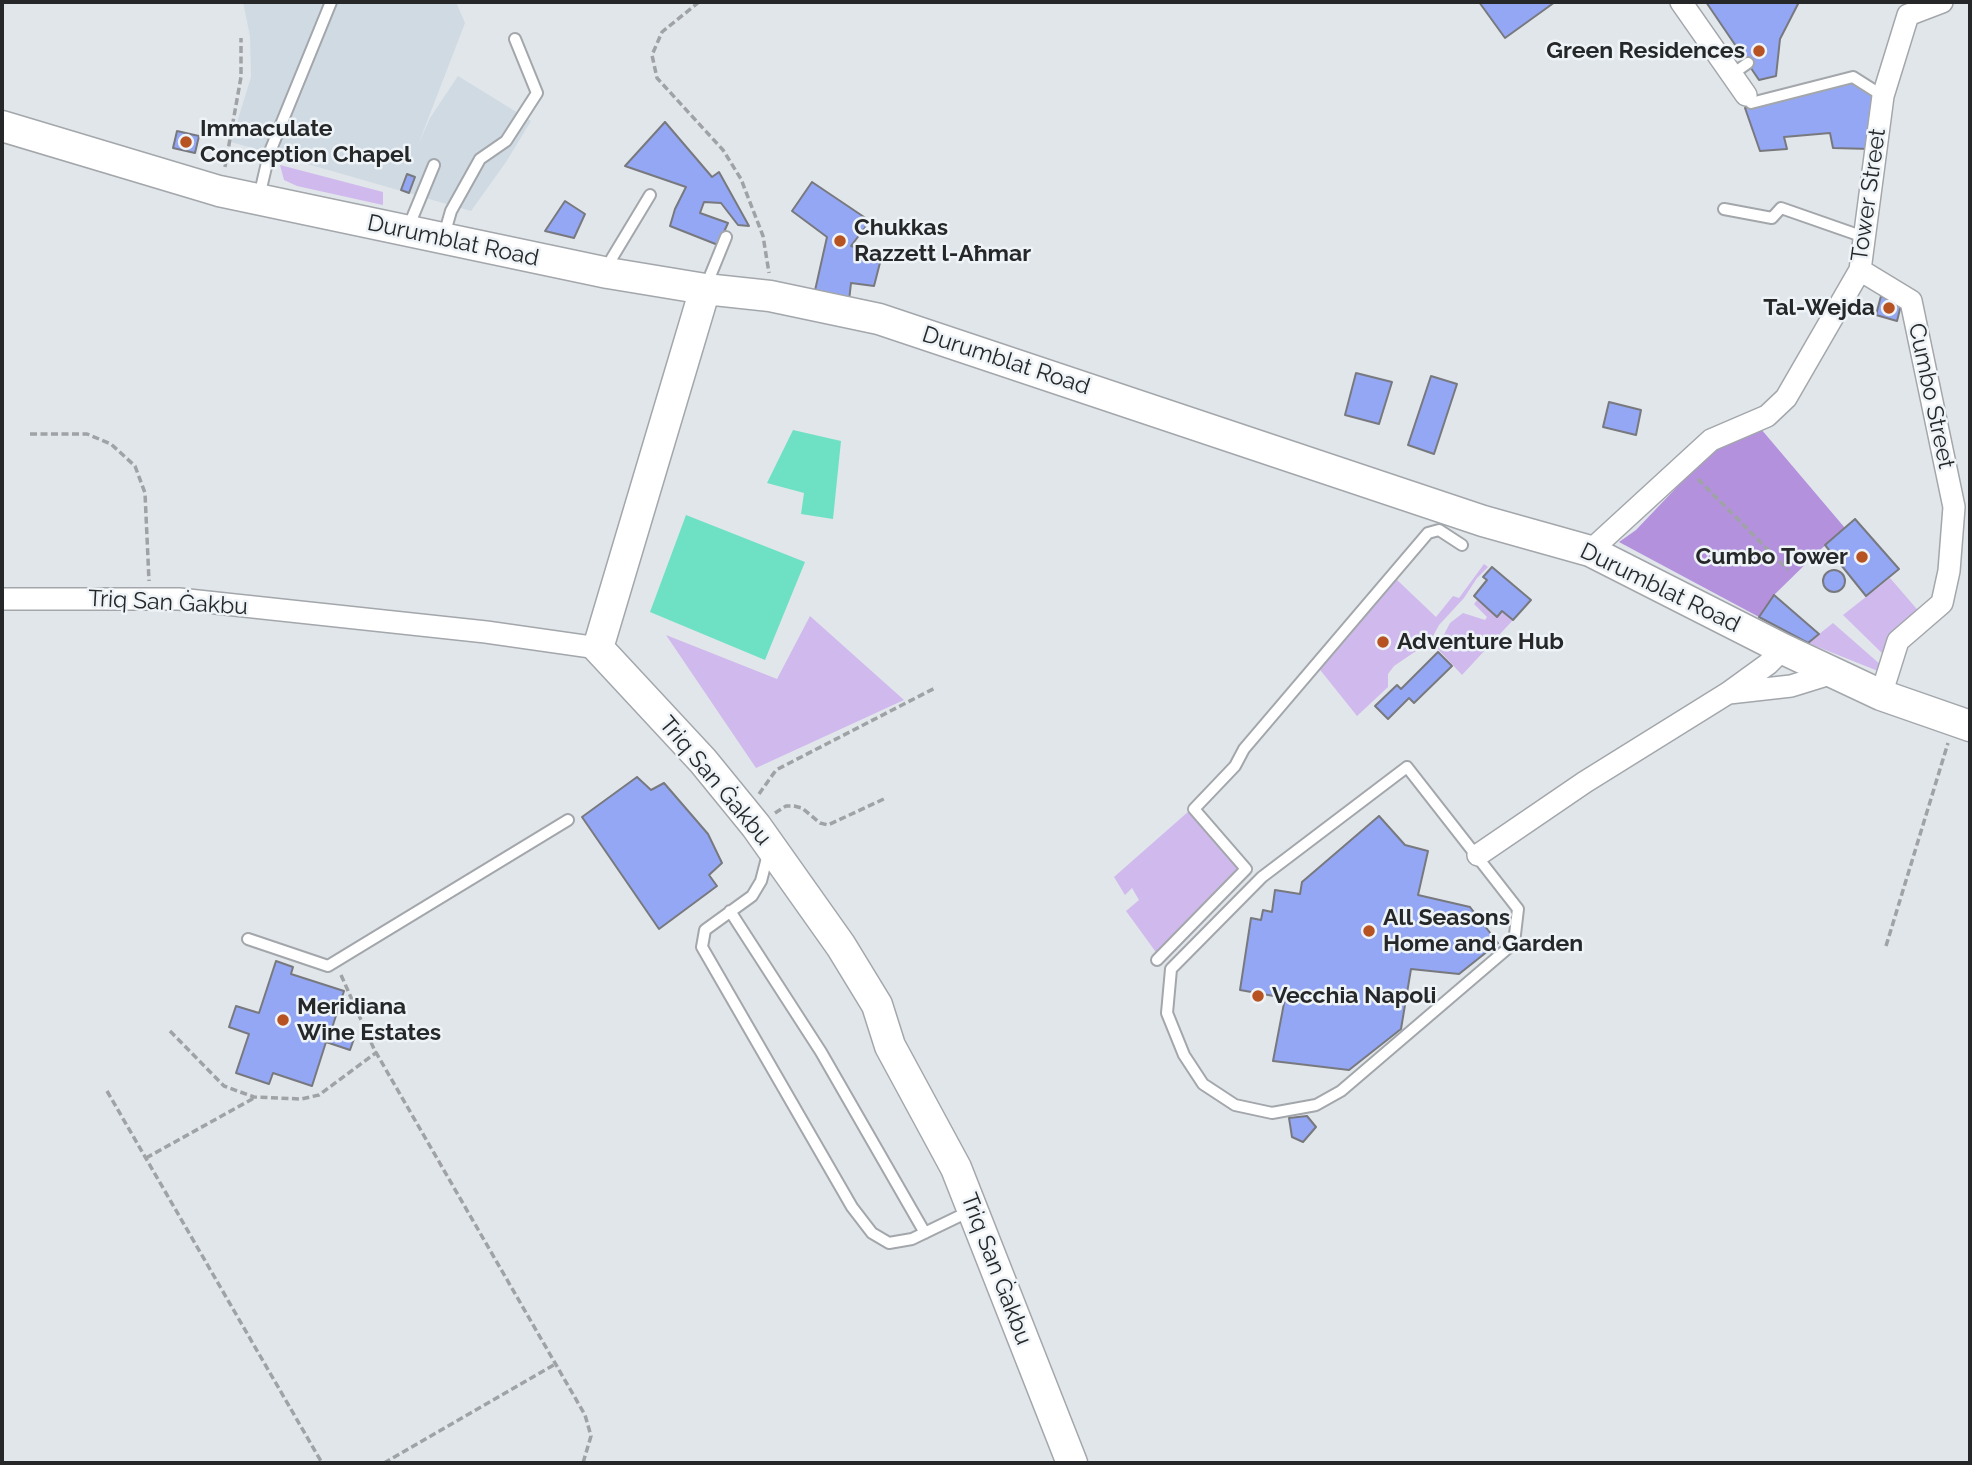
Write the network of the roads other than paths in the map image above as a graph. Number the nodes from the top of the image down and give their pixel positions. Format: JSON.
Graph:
{"nodes":[{"id":1,"x":331,"y":2,"type":"edge"},
{"id":2,"x":1681,"y":2,"type":"edge"},
{"id":3,"x":1942,"y":2,"type":"edge"},
{"id":4,"x":1905,"y":8,"type":"edge"},
{"id":5,"x":516,"y":39,"type":"dead end"},
{"id":6,"x":1883,"y":96,"type":"junction"},
{"id":7,"x":1748,"y":99,"type":"joint"},
{"id":8,"x":2,"y":127,"type":"edge"},
{"id":9,"x":434,"y":165,"type":"dead end"},
{"id":10,"x":650,"y":195,"type":"dead end"},
{"id":11,"x":259,"y":200,"type":"junction"},
{"id":12,"x":1724,"y":209,"type":"dead end"},
{"id":13,"x":407,"y":231,"type":"junction"},
{"id":14,"x":726,"y":237,"type":"dead end"},
{"id":15,"x":1864,"y":237,"type":"junction"},
{"id":16,"x":443,"y":238,"type":"junction"},
{"id":17,"x":1860,"y":270,"type":"junction"},
{"id":18,"x":608,"y":273,"type":"junction"},
{"id":19,"x":705,"y":289,"type":"junction"},
{"id":20,"x":1462,"y":545,"type":"dead end"},
{"id":21,"x":1590,"y":551,"type":"junction"},
{"id":22,"x":2,"y":600,"type":"edge"},
{"id":23,"x":598,"y":648,"type":"junction"},
{"id":24,"x":1783,"y":649,"type":"junction"},
{"id":25,"x":1833,"y":673,"type":"junction"},
{"id":26,"x":1728,"y":693,"type":"junction"},
{"id":27,"x":1881,"y":695,"type":"junction"},
{"id":28,"x":1963,"y":723,"type":"edge"},
{"id":29,"x":568,"y":820,"type":"dead end"},
{"id":30,"x":757,"y":829,"type":"junction"},
{"id":31,"x":1478,"y":855,"type":"junction"},
{"id":32,"x":730,"y":911,"type":"junction"},
{"id":33,"x":248,"y":939,"type":"dead end"},
{"id":34,"x":1157,"y":960,"type":"dead end"},
{"id":35,"x":973,"y":1210,"type":"junction"},
{"id":36,"x":925,"y":1233,"type":"junction"},
{"id":37,"x":1072,"y":1463,"type":"edge"}],
"edges":[{"from":1,"to":11,"type":"lane"},
{"from":2,"to":7,"type":"street"},
{"from":3,"to":4,"type":"street","name":"Tower Street"},
{"from":4,"to":6,"type":"street","name":"Tower Street"},
{"from":5,"to":16,"type":"lane"},
{"from":6,"to":7,"type":"lane"},
{"from":6,"to":15,"type":"street","name":"Tower Street"},
{"from":8,"to":11,"type":"street","name":"Durumblat Road"},
{"from":9,"to":13,"type":"lane"},
{"from":10,"to":18,"type":"lane"},
{"from":11,"to":13,"type":"street","name":"Durumblat Road"},
{"from":12,"to":15,"type":"lane"},
{"from":13,"to":16,"type":"street","name":"Durumblat Road"},
{"from":14,"to":19,"type":"lane"},
{"from":15,"to":17,"type":"street","name":"Tower Street"},
{"from":16,"to":18,"type":"street","name":"Durumblat Road"},
{"from":17,"to":21,"type":"street","name":"Tower Street"},
{"from":17,"to":27,"type":"street","name":"Cumbo Street"},
{"from":18,"to":19,"type":"street","name":"Durumblat Road"},
{"from":19,"to":21,"type":"street","name":"Durumblat Road"},
{"from":19,"to":23,"type":"street"},
{"from":20,"to":34,"type":"lane"},
{"from":21,"to":24,"type":"street","name":"Durumblat Road"},
{"from":22,"to":23,"type":"street","name":"Triq San Ġakbu"},
{"from":23,"to":30,"type":"street","name":"Triq San Ġakbu"},
{"from":24,"to":25,"type":"street","name":"Durumblat Road"},
{"from":24,"to":26,"type":"street"},
{"from":25,"to":26,"type":"street"},
{"from":25,"to":27,"type":"street","name":"Durumblat Road"},
{"from":26,"to":31,"type":"street"},
{"from":27,"to":28,"type":"street","name":"Durumblat Road"},
{"from":29,"to":33,"type":"lane"},
{"from":30,"to":32,"type":"lane"},
{"from":30,"to":35,"type":"street","name":"Triq San Ġakbu"},
{"from":31,"to":31,"type":"lane"},
{"from":32,"to":36,"type":"lane"},
{"from":32,"to":36,"type":"lane"},
{"from":35,"to":36,"type":"lane"},
{"from":35,"to":37,"type":"street","name":"Triq San Ġakbu"}]}
